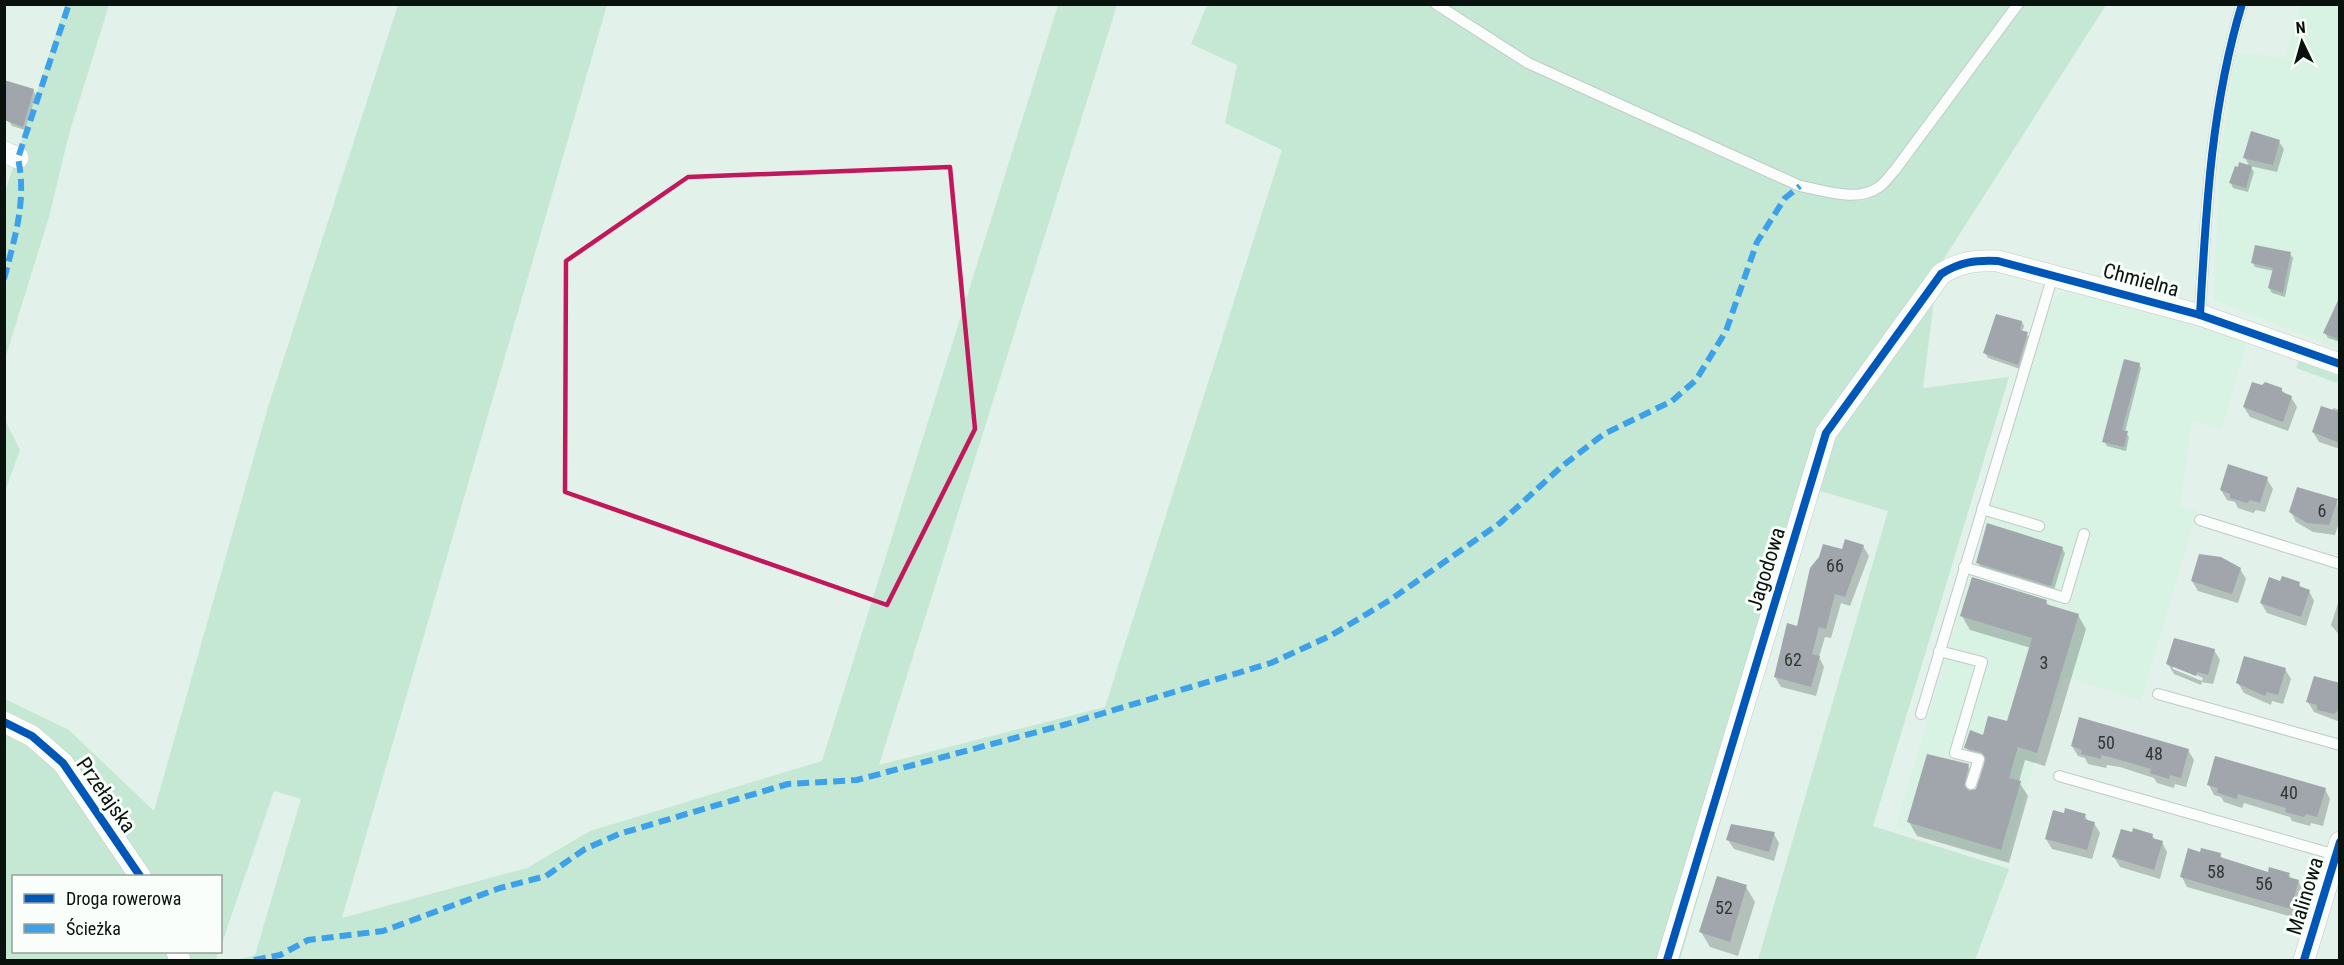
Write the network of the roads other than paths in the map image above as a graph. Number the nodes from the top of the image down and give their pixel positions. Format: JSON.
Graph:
{"nodes":[{"id":1,"x":1436,"y":4,"type":"edge"},
{"id":2,"x":2018,"y":4,"type":"edge"},
{"id":3,"x":2242,"y":4,"type":"edge"},
{"id":4,"x":1998,"y":261,"type":"joint"},
{"id":5,"x":2053,"y":275,"type":"junction"},
{"id":6,"x":2200,"y":315,"type":"junction"},
{"id":7,"x":2340,"y":364,"type":"edge"},
{"id":8,"x":1982,"y":509,"type":"junction"},
{"id":9,"x":2200,"y":520,"type":"dead end"},
{"id":10,"x":2039,"y":526,"type":"dead end"},
{"id":11,"x":2084,"y":534,"type":"dead end"},
{"id":12,"x":2340,"y":564,"type":"edge"},
{"id":13,"x":1965,"y":567,"type":"junction"},
{"id":14,"x":1939,"y":651,"type":"junction"},
{"id":15,"x":2158,"y":694,"type":"dead end"},
{"id":16,"x":1921,"y":714,"type":"dead end"},
{"id":17,"x":4,"y":722,"type":"edge"},
{"id":18,"x":2340,"y":745,"type":"edge"},
{"id":19,"x":2059,"y":776,"type":"dead end"},
{"id":20,"x":1971,"y":784,"type":"dead end"},
{"id":21,"x":2338,"y":849,"type":"edge"},
{"id":22,"x":139,"y":875,"type":"edge"},
{"id":23,"x":1667,"y":960,"type":"edge"},
{"id":24,"x":2304,"y":960,"type":"edge"}],
"edges":[{"from":1,"to":2,"type":"lane"},
{"from":3,"to":6,"type":"lane"},
{"from":4,"to":5,"type":"street","name":"Chmielna"},
{"from":4,"to":23,"type":"street","name":"Jagodowa"},
{"from":5,"to":6,"type":"street","name":"Chmielna"},
{"from":5,"to":8,"type":"lane"},
{"from":6,"to":7,"type":"street","name":"Chmielna"},
{"from":8,"to":10,"type":"lane"},
{"from":8,"to":13,"type":"lane"},
{"from":9,"to":12,"type":"lane"},
{"from":11,"to":13,"type":"lane"},
{"from":13,"to":14,"type":"lane"},
{"from":14,"to":16,"type":"lane"},
{"from":14,"to":20,"type":"lane"},
{"from":15,"to":18,"type":"lane"},
{"from":17,"to":22,"type":"street","name":"Przełajska"},
{"from":19,"to":21,"type":"lane"},
{"from":21,"to":24,"type":"street","name":"Malinowa"}]}
